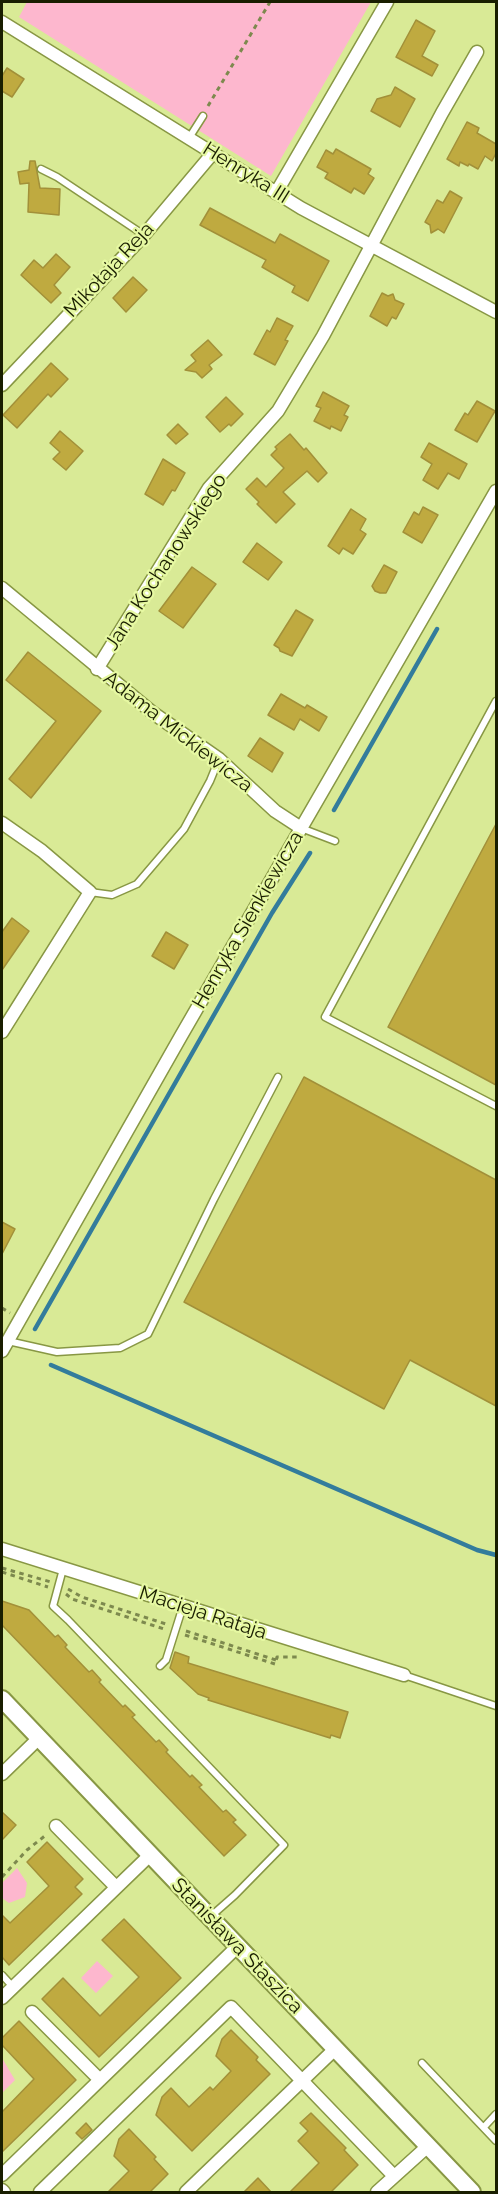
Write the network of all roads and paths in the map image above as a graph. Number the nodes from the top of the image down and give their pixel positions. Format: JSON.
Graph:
{"nodes":[{"id":1,"x":270,"y":2,"type":"edge"},
{"id":2,"x":387,"y":2,"type":"edge"},
{"id":3,"x":2,"y":22,"type":"edge"},
{"id":4,"x":477,"y":52,"type":"dead end"},
{"id":5,"x":203,"y":116,"type":"joint"},
{"id":6,"x":189,"y":138,"type":"junction"},
{"id":7,"x":213,"y":153,"type":"junction"},
{"id":8,"x":41,"y":169,"type":"dead end"},
{"id":9,"x":276,"y":193,"type":"junction"},
{"id":10,"x":144,"y":235,"type":"junction"},
{"id":11,"x":371,"y":246,"type":"junction"},
{"id":12,"x":496,"y":312,"type":"edge"},
{"id":13,"x":2,"y":384,"type":"edge"},
{"id":14,"x":496,"y":490,"type":"edge"},
{"id":15,"x":2,"y":588,"type":"edge"},
{"id":16,"x":97,"y":669,"type":"junction"},
{"id":17,"x":496,"y":701,"type":"edge"},
{"id":18,"x":219,"y":759,"type":"junction"},
{"id":19,"x":2,"y":823,"type":"edge"},
{"id":20,"x":301,"y":828,"type":"junction"},
{"id":21,"x":335,"y":841,"type":"dead end"},
{"id":22,"x":90,"y":892,"type":"junction"},
{"id":23,"x":2,"y":1032,"type":"edge"},
{"id":24,"x":278,"y":1077,"type":"dead end"},
{"id":25,"x":496,"y":1106,"type":"edge"},
{"id":26,"x":4,"y":1346,"type":"edge"},
{"id":27,"x":2,"y":1549,"type":"edge"},
{"id":28,"x":63,"y":1569,"type":"junction"},
{"id":29,"x":2,"y":1570,"type":"edge"},
{"id":30,"x":52,"y":1585,"type":"dead end"},
{"id":31,"x":183,"y":1606,"type":"junction"},
{"id":32,"x":307,"y":1646,"type":"junction"},
{"id":33,"x":275,"y":1664,"type":"dead end"},
{"id":34,"x":160,"y":1666,"type":"dead end"},
{"id":35,"x":404,"y":1676,"type":"joint"},
{"id":36,"x":2,"y":1699,"type":"edge"},
{"id":37,"x":496,"y":1706,"type":"edge"},
{"id":38,"x":39,"y":1738,"type":"junction"},
{"id":39,"x":2,"y":1774,"type":"edge"},
{"id":40,"x":56,"y":1826,"type":"joint"},
{"id":41,"x":150,"y":1855,"type":"junction"},
{"id":42,"x":2,"y":1877,"type":"edge"},
{"id":43,"x":116,"y":1887,"type":"junction"},
{"id":44,"x":210,"y":1918,"type":"junction"},
{"id":45,"x":238,"y":1946,"type":"junction"},
{"id":46,"x":2,"y":1976,"type":"edge"},
{"id":47,"x":13,"y":1987,"type":"junction"},
{"id":48,"x":2,"y":1998,"type":"edge"},
{"id":49,"x":32,"y":2012,"type":"dead end"},
{"id":50,"x":335,"y":2049,"type":"junction"},
{"id":51,"x":422,"y":2063,"type":"dead end"},
{"id":52,"x":302,"y":2079,"type":"junction"},
{"id":53,"x":100,"y":2080,"type":"junction"},
{"id":54,"x":496,"y":2114,"type":"edge"},
{"id":55,"x":484,"y":2127,"type":"junction"},
{"id":56,"x":496,"y":2141,"type":"edge"},
{"id":57,"x":428,"y":2146,"type":"junction"},
{"id":58,"x":2,"y":2175,"type":"edge"},
{"id":59,"x":394,"y":2176,"type":"junction"},
{"id":60,"x":40,"y":2193,"type":"edge"},
{"id":61,"x":186,"y":2193,"type":"edge"},
{"id":62,"x":377,"y":2193,"type":"edge"},
{"id":63,"x":472,"y":2193,"type":"edge"}],
"edges":[{"from":1,"to":5,"type":"path"},
{"from":2,"to":9,"type":"street"},
{"from":3,"to":6,"type":"street","name":"Henryka III"},
{"from":4,"to":11,"type":"street","name":"Jana Kochanowskiego"},
{"from":5,"to":6,"type":"lane"},
{"from":6,"to":7,"type":"street","name":"Henryka III"},
{"from":7,"to":9,"type":"street","name":"Henryka III"},
{"from":7,"to":10,"type":"street","name":"Mikołaja Reja"},
{"from":8,"to":10,"type":"lane"},
{"from":9,"to":11,"type":"street","name":"Henryka III"},
{"from":10,"to":13,"type":"street","name":"Mikołaja Reja"},
{"from":11,"to":12,"type":"street","name":"Henryka III"},
{"from":11,"to":16,"type":"street","name":"Jana Kochanowskiego"},
{"from":14,"to":20,"type":"street","name":"Henryka Sienkiewicza"},
{"from":15,"to":16,"type":"street","name":"Adama Mickiewicza"},
{"from":16,"to":18,"type":"street","name":"Adama Mickiewicza"},
{"from":17,"to":25,"type":"lane"},
{"from":18,"to":20,"type":"street","name":"Adama Mickiewicza"},
{"from":18,"to":22,"type":"lane"},
{"from":19,"to":22,"type":"street"},
{"from":20,"to":21,"type":"lane"},
{"from":20,"to":26,"type":"street","name":"Henryka Sienkiewicza"},
{"from":22,"to":23,"type":"street"},
{"from":24,"to":26,"type":"lane"},
{"from":27,"to":28,"type":"street","name":"Macieja Rataja"},
{"from":28,"to":31,"type":"street","name":"Macieja Rataja"},
{"from":28,"to":44,"type":"lane"},
{"from":29,"to":30,"type":"path"},
{"from":31,"to":32,"type":"street","name":"Macieja Rataja"},
{"from":31,"to":34,"type":"lane"},
{"from":32,"to":33,"type":"path"},
{"from":32,"to":35,"type":"street","name":"Macieja Rataja"},
{"from":35,"to":37,"type":"lane"},
{"from":36,"to":38,"type":"street","name":"Stanisława Staszica"},
{"from":38,"to":39,"type":"street"},
{"from":38,"to":41,"type":"street","name":"Stanisława Staszica"},
{"from":40,"to":42,"type":"path"},
{"from":40,"to":43,"type":"street"},
{"from":41,"to":43,"type":"street"},
{"from":41,"to":44,"type":"street","name":"Stanisława Staszica"},
{"from":43,"to":47,"type":"street"},
{"from":44,"to":45,"type":"street","name":"Stanisława Staszica"},
{"from":45,"to":50,"type":"street","name":"Stanisława Staszica"},
{"from":45,"to":53,"type":"street"},
{"from":46,"to":47,"type":"lane"},
{"from":47,"to":48,"type":"street"},
{"from":49,"to":53,"type":"street"},
{"from":50,"to":52,"type":"street"},
{"from":50,"to":57,"type":"street","name":"Stanisława Staszica"},
{"from":51,"to":55,"type":"lane"},
{"from":52,"to":59,"type":"street"},
{"from":52,"to":60,"type":"street"},
{"from":52,"to":61,"type":"street"},
{"from":53,"to":58,"type":"street"},
{"from":54,"to":55,"type":"lane"},
{"from":55,"to":56,"type":"lane"},
{"from":57,"to":59,"type":"street"},
{"from":57,"to":63,"type":"street","name":"Stanisława Staszica"},
{"from":59,"to":62,"type":"street"}]}
